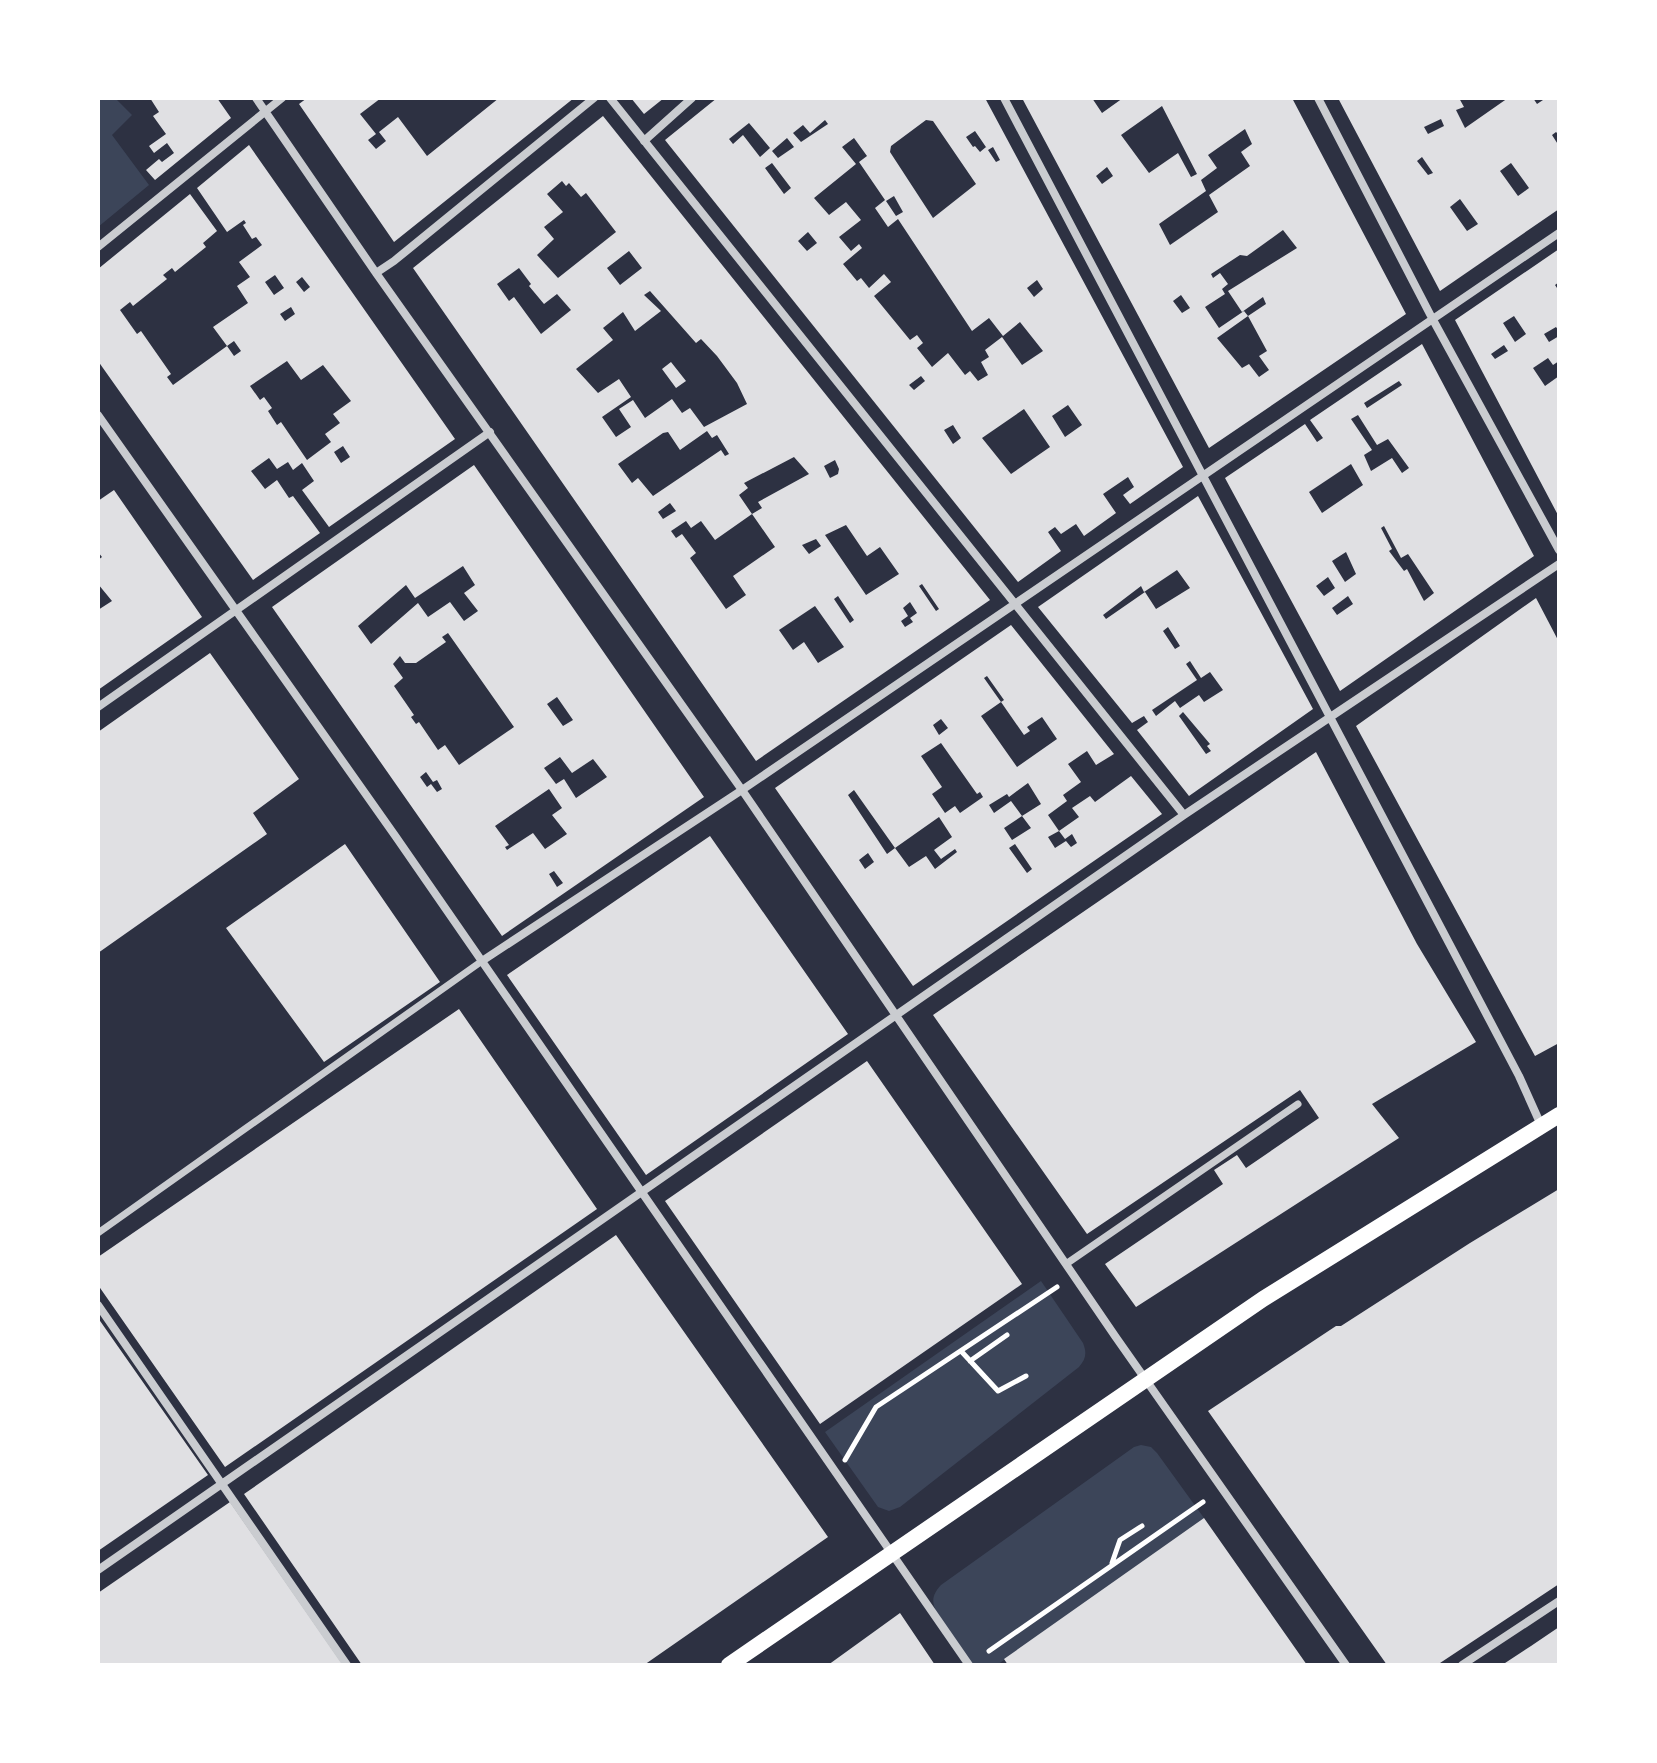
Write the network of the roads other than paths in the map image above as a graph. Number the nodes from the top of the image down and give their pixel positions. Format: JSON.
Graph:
{"nodes":[{"id":1,"x":256,"y":98,"type":"edge"},
{"id":2,"x":282,"y":98,"type":"edge"},
{"id":3,"x":594,"y":98,"type":"edge"},
{"id":4,"x":610,"y":98,"type":"edge"},
{"id":5,"x":692,"y":98,"type":"edge"},
{"id":6,"x":1004,"y":98,"type":"edge"},
{"id":7,"x":1318,"y":98,"type":"edge"},
{"id":8,"x":266,"y":112,"type":"junction"},
{"id":9,"x":644,"y":141,"type":"junction"},
{"id":10,"x":1559,"y":233,"type":"edge"},
{"id":11,"x":98,"y":247,"type":"edge"},
{"id":12,"x":376,"y":273,"type":"junction"},
{"id":13,"x":1432,"y":318,"type":"junction"},
{"id":14,"x":98,"y":415,"type":"edge"},
{"id":15,"x":490,"y":432,"type":"junction"},
{"id":16,"x":1201,"y":476,"type":"junction"},
{"id":17,"x":1559,"y":550,"type":"edge"},
{"id":18,"x":1559,"y":564,"type":"edge"},
{"id":19,"x":1014,"y":603,"type":"junction"},
{"id":20,"x":237,"y":609,"type":"junction"},
{"id":21,"x":98,"y":707,"type":"edge"},
{"id":22,"x":1329,"y":717,"type":"junction"},
{"id":23,"x":742,"y":790,"type":"junction"},
{"id":24,"x":1184,"y":815,"type":"junction"},
{"id":25,"x":482,"y":961,"type":"junction"},
{"id":26,"x":895,"y":1017,"type":"junction"},
{"id":27,"x":1298,"y":1104,"type":"dead end"},
{"id":28,"x":1559,"y":1115,"type":"edge"},
{"id":29,"x":1541,"y":1125,"type":"junction"},
{"id":30,"x":644,"y":1193,"type":"junction"},
{"id":31,"x":98,"y":1233,"type":"edge"},
{"id":32,"x":1066,"y":1264,"type":"junction"},
{"id":33,"x":98,"y":1305,"type":"edge"},
{"id":34,"x":1146,"y":1380,"type":"junction"},
{"id":35,"x":222,"y":1484,"type":"junction"},
{"id":36,"x":891,"y":1556,"type":"junction"},
{"id":37,"x":98,"y":1570,"type":"edge"},
{"id":38,"x":1559,"y":1601,"type":"edge"},
{"id":39,"x":347,"y":1665,"type":"edge"},
{"id":40,"x":729,"y":1665,"type":"edge"},
{"id":41,"x":969,"y":1665,"type":"edge"},
{"id":42,"x":1346,"y":1665,"type":"edge"},
{"id":43,"x":1462,"y":1665,"type":"edge"}],
"edges":[{"from":1,"to":8,"type":"street"},
{"from":2,"to":8,"type":"street"},
{"from":3,"to":12,"type":"street"},
{"from":4,"to":9,"type":"street"},
{"from":5,"to":9,"type":"street"},
{"from":6,"to":16,"type":"street"},
{"from":7,"to":13,"type":"street"},
{"from":8,"to":11,"type":"street"},
{"from":8,"to":12,"type":"street"},
{"from":9,"to":19,"type":"street"},
{"from":10,"to":13,"type":"street"},
{"from":12,"to":15,"type":"street"},
{"from":13,"to":16,"type":"street"},
{"from":13,"to":17,"type":"street"},
{"from":14,"to":20,"type":"street"},
{"from":15,"to":20,"type":"street"},
{"from":15,"to":23,"type":"street"},
{"from":16,"to":19,"type":"street"},
{"from":16,"to":22,"type":"street"},
{"from":18,"to":22,"type":"street"},
{"from":19,"to":23,"type":"street"},
{"from":19,"to":24,"type":"street"},
{"from":20,"to":21,"type":"street"},
{"from":20,"to":25,"type":"street"},
{"from":22,"to":24,"type":"street"},
{"from":22,"to":29,"type":"street"},
{"from":23,"to":25,"type":"street"},
{"from":23,"to":26,"type":"street"},
{"from":24,"to":26,"type":"street"},
{"from":25,"to":30,"type":"street"},
{"from":25,"to":31,"type":"street"},
{"from":26,"to":30,"type":"street"},
{"from":26,"to":32,"type":"street"},
{"from":27,"to":32,"type":"street"},
{"from":28,"to":29,"type":"main road"},
{"from":29,"to":34,"type":"main road"},
{"from":30,"to":35,"type":"street"},
{"from":30,"to":36,"type":"street"},
{"from":32,"to":34,"type":"street"},
{"from":33,"to":35,"type":"street"},
{"from":34,"to":36,"type":"main road"},
{"from":34,"to":42,"type":"street"},
{"from":35,"to":37,"type":"street"},
{"from":35,"to":39,"type":"street"},
{"from":36,"to":40,"type":"main road"},
{"from":36,"to":41,"type":"street"},
{"from":38,"to":43,"type":"street"}]}
